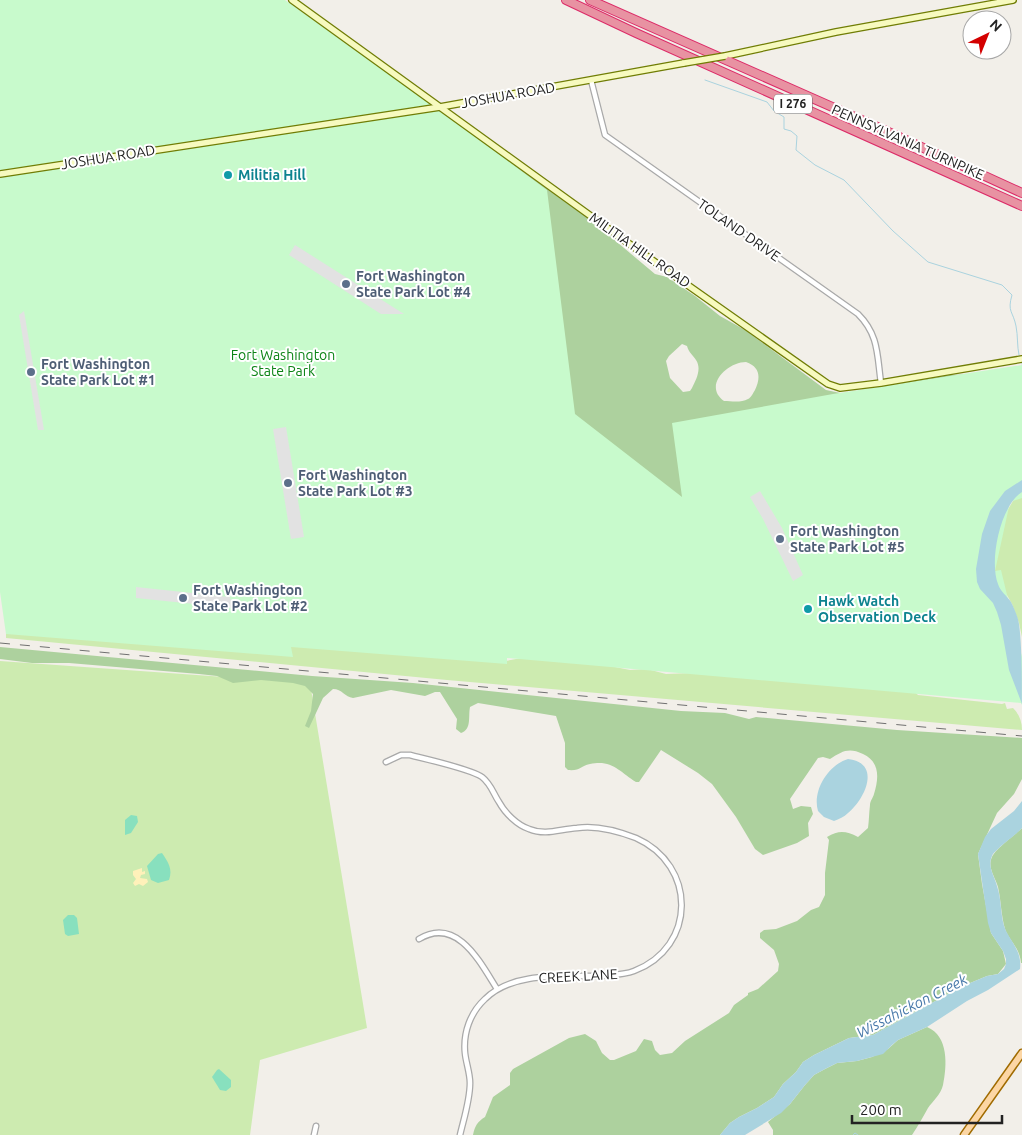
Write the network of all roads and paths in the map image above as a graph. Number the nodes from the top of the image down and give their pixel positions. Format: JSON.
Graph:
{"nodes":[{"id":1,"x":292,"y":0,"type":"edge"},
{"id":2,"x":566,"y":0,"type":"edge"},
{"id":3,"x":590,"y":0,"type":"edge"},
{"id":4,"x":1013,"y":0,"type":"edge"},
{"id":5,"x":591,"y":80,"type":"junction"},
{"id":6,"x":440,"y":107,"type":"junction"},
{"id":7,"x":0,"y":174,"type":"edge"},
{"id":8,"x":1022,"y":193,"type":"edge"},
{"id":9,"x":1022,"y":206,"type":"edge"},
{"id":10,"x":1022,"y":359,"type":"edge"},
{"id":11,"x":881,"y":383,"type":"junction"},
{"id":12,"x":386,"y":762,"type":"dead end"},
{"id":13,"x":419,"y":940,"type":"dead end"},
{"id":14,"x":496,"y":989,"type":"junction"},
{"id":15,"x":1022,"y":1054,"type":"edge"},
{"id":16,"x":316,"y":1126,"type":"dead end"},
{"id":17,"x":314,"y":1135,"type":"edge"},
{"id":18,"x":460,"y":1135,"type":"edge"},
{"id":19,"x":964,"y":1135,"type":"edge"}],
"edges":[{"from":1,"to":6,"type":"main road","name":"MILITIA HILL ROAD"},
{"from":2,"to":9,"type":"highway","name":"PENNSYLVANIA TURNPIKE","number":"I 276"},
{"from":3,"to":8,"type":"highway","name":"PENNSYLVANIA TURNPIKE","number":"I 276"},
{"from":4,"to":5,"type":"main road","name":"JOSHUA ROAD","bridge":true},
{"from":5,"to":6,"type":"main road","name":"JOSHUA ROAD"},
{"from":5,"to":11,"type":"street","name":"TOLAND DRIVE"},
{"from":6,"to":7,"type":"main road","name":"JOSHUA ROAD"},
{"from":6,"to":11,"type":"main road","name":"MILITIA HILL ROAD"},
{"from":10,"to":11,"type":"main road","name":"MILITIA HILL ROAD"},
{"from":12,"to":14,"type":"street","name":"CREEK LANE"},
{"from":13,"to":14,"type":"street"},
{"from":14,"to":18,"type":"street","name":"CREEK LANE"},
{"from":15,"to":19,"type":"main road"},
{"from":16,"to":17,"type":"street"}]}
